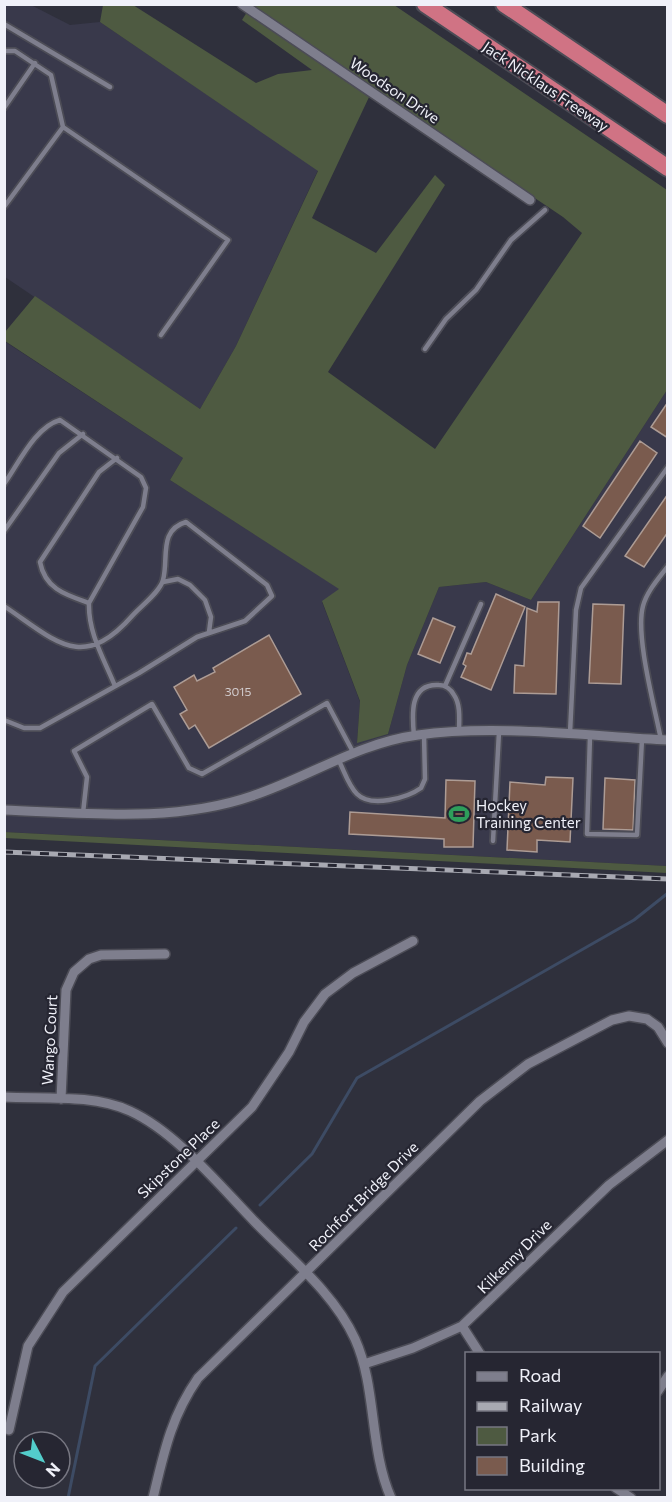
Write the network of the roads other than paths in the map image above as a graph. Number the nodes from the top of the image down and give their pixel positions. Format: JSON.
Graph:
{"nodes":[{"id":1,"x":242,"y":4,"type":"edge"},
{"id":2,"x":425,"y":4,"type":"edge"},
{"id":3,"x":504,"y":4,"type":"edge"},
{"id":4,"x":4,"y":24,"type":"edge"},
{"id":5,"x":4,"y":51,"type":"edge"},
{"id":6,"x":34,"y":63,"type":"junction"},
{"id":7,"x":110,"y":87,"type":"dead end"},
{"id":8,"x":4,"y":108,"type":"edge"},
{"id":9,"x":668,"y":115,"type":"edge"},
{"id":10,"x":63,"y":127,"type":"junction"},
{"id":11,"x":668,"y":168,"type":"edge"},
{"id":12,"x":530,"y":200,"type":"dead end"},
{"id":13,"x":4,"y":207,"type":"edge"},
{"id":14,"x":545,"y":210,"type":"dead end"},
{"id":15,"x":161,"y":335,"type":"dead end"},
{"id":16,"x":425,"y":350,"type":"dead end"},
{"id":17,"x":83,"y":434,"type":"junction"},
{"id":18,"x":117,"y":458,"type":"junction"},
{"id":19,"x":668,"y":467,"type":"edge"},
{"id":20,"x":4,"y":484,"type":"edge"},
{"id":21,"x":4,"y":531,"type":"edge"},
{"id":22,"x":668,"y":566,"type":"edge"},
{"id":23,"x":163,"y":582,"type":"junction"},
{"id":24,"x":89,"y":603,"type":"junction"},
{"id":25,"x":482,"y":604,"type":"dead end"},
{"id":26,"x":4,"y":606,"type":"edge"},
{"id":27,"x":209,"y":632,"type":"junction"},
{"id":28,"x":98,"y":645,"type":"junction"},
{"id":29,"x":116,"y":686,"type":"junction"},
{"id":30,"x":445,"y":686,"type":"junction"},
{"id":31,"x":4,"y":720,"type":"edge"},
{"id":32,"x":459,"y":732,"type":"junction"},
{"id":33,"x":499,"y":732,"type":"junction"},
{"id":34,"x":424,"y":734,"type":"junction"},
{"id":35,"x":414,"y":736,"type":"junction"},
{"id":36,"x":570,"y":736,"type":"junction"},
{"id":37,"x":590,"y":736,"type":"junction"},
{"id":38,"x":642,"y":739,"type":"junction"},
{"id":39,"x":664,"y":740,"type":"edge"},
{"id":40,"x":353,"y":752,"type":"junction"},
{"id":41,"x":338,"y":758,"type":"junction"},
{"id":42,"x":4,"y":810,"type":"edge"},
{"id":43,"x":83,"y":813,"type":"junction"},
{"id":44,"x":493,"y":842,"type":"dead end"},
{"id":45,"x":413,"y":941,"type":"dead end"},
{"id":46,"x":165,"y":954,"type":"dead end"},
{"id":47,"x":668,"y":1043,"type":"edge"},
{"id":48,"x":4,"y":1097,"type":"edge"},
{"id":49,"x":61,"y":1099,"type":"junction"},
{"id":50,"x":668,"y":1140,"type":"edge"},
{"id":51,"x":195,"y":1162,"type":"junction"},
{"id":52,"x":305,"y":1274,"type":"junction"},
{"id":53,"x":462,"y":1326,"type":"junction"},
{"id":54,"x":479,"y":1352,"type":"edge"},
{"id":55,"x":364,"y":1364,"type":"junction"},
{"id":56,"x":9,"y":1430,"type":"dead end"},
{"id":57,"x":386,"y":1496,"type":"edge"},
{"id":58,"x":153,"y":1497,"type":"edge"}],
"edges":[{"from":1,"to":12,"type":"street","name":"Woodson Drive"},
{"from":2,"to":11,"type":"highway","name":"Jack Nicklaus Freeway"},
{"from":3,"to":9,"type":"highway"},
{"from":4,"to":7,"type":"lane"},
{"from":5,"to":6,"type":"lane"},
{"from":6,"to":8,"type":"lane"},
{"from":6,"to":10,"type":"lane"},
{"from":10,"to":13,"type":"lane"},
{"from":10,"to":15,"type":"lane"},
{"from":14,"to":16,"type":"lane"},
{"from":17,"to":18,"type":"lane"},
{"from":17,"to":20,"type":"lane"},
{"from":17,"to":21,"type":"lane"},
{"from":18,"to":24,"type":"lane"},
{"from":18,"to":24,"type":"lane"},
{"from":19,"to":36,"type":"lane"},
{"from":22,"to":39,"type":"lane"},
{"from":23,"to":27,"type":"lane"},
{"from":23,"to":27,"type":"lane"},
{"from":23,"to":28,"type":"lane"},
{"from":24,"to":28,"type":"lane"},
{"from":25,"to":30,"type":"lane"},
{"from":26,"to":28,"type":"lane"},
{"from":27,"to":29,"type":"lane"},
{"from":28,"to":29,"type":"lane"},
{"from":29,"to":31,"type":"lane"},
{"from":30,"to":32,"type":"lane"},
{"from":30,"to":35,"type":"lane"},
{"from":32,"to":33,"type":"street"},
{"from":32,"to":34,"type":"street"},
{"from":33,"to":36,"type":"street"},
{"from":33,"to":44,"type":"lane"},
{"from":34,"to":35,"type":"street"},
{"from":34,"to":41,"type":"lane"},
{"from":35,"to":40,"type":"street"},
{"from":36,"to":37,"type":"street"},
{"from":37,"to":38,"type":"street"},
{"from":37,"to":38,"type":"lane"},
{"from":38,"to":39,"type":"street"},
{"from":40,"to":41,"type":"street"},
{"from":40,"to":43,"type":"lane"},
{"from":41,"to":43,"type":"street"},
{"from":42,"to":43,"type":"street"},
{"from":45,"to":51,"type":"street","name":"Skipstone Place"},
{"from":46,"to":49,"type":"street","name":"Wango Court"},
{"from":47,"to":52,"type":"street","name":"Rochfort Bridge Drive"},
{"from":48,"to":49,"type":"street"},
{"from":49,"to":51,"type":"street"},
{"from":50,"to":53,"type":"street","name":"Kilkenny Drive"},
{"from":51,"to":52,"type":"street"},
{"from":51,"to":56,"type":"street","name":"Skipstone Place"},
{"from":52,"to":55,"type":"street"},
{"from":52,"to":58,"type":"street","name":"Rochfort Bridge Drive"},
{"from":53,"to":54,"type":"street"},
{"from":53,"to":55,"type":"street","name":"Kilkenny Drive"},
{"from":55,"to":57,"type":"street"}]}
